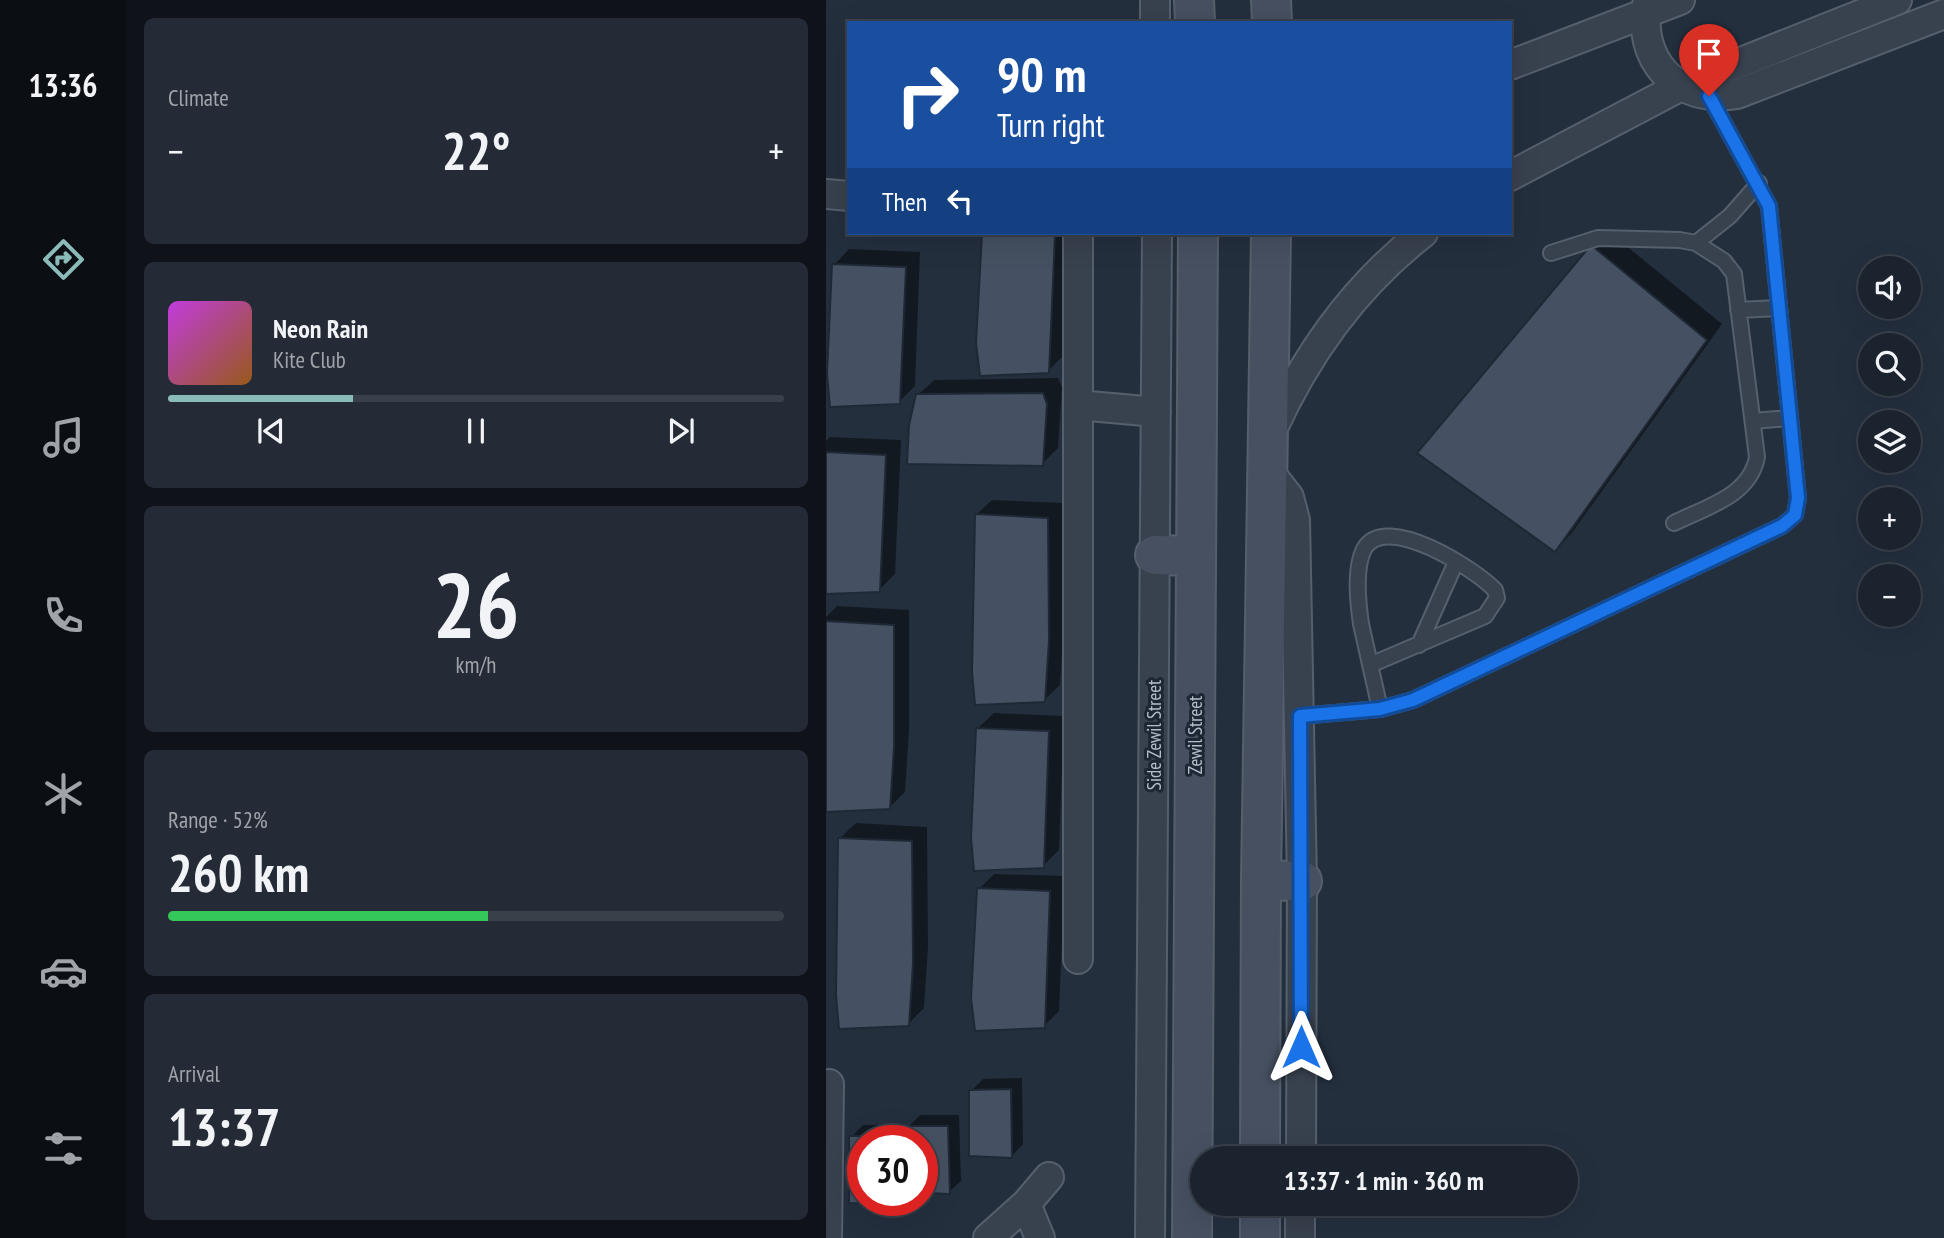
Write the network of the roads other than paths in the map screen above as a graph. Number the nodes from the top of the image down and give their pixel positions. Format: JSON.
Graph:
{"nodes":[{"id":1,"x":1155,"y":0,"type":"edge"},
{"id":2,"x":1195,"y":0,"type":"edge"},
{"id":3,"x":1271,"y":0,"type":"edge"},
{"id":4,"x":1680,"y":0,"type":"edge"},
{"id":5,"x":1897,"y":0,"type":"edge"},
{"id":6,"x":1646,"y":7,"type":"edge"},
{"id":7,"x":1944,"y":14,"type":"edge"},
{"id":8,"x":1156,"y":21,"type":"edge"},
{"id":9,"x":1195,"y":21,"type":"edge"},
{"id":10,"x":1272,"y":21,"type":"edge"},
{"id":11,"x":1512,"y":64,"type":"edge"},
{"id":12,"x":1681,"y":86,"type":"junction"},
{"id":13,"x":1709,"y":96,"type":"junction"},
{"id":14,"x":1512,"y":175,"type":"edge"},
{"id":15,"x":1759,"y":183,"type":"junction"},
{"id":16,"x":826,"y":194,"type":"edge"},
{"id":17,"x":847,"y":195,"type":"edge"},
{"id":18,"x":1078,"y":235,"type":"edge"},
{"id":19,"x":1157,"y":235,"type":"edge"},
{"id":20,"x":1198,"y":235,"type":"edge"},
{"id":21,"x":1271,"y":235,"type":"edge"},
{"id":22,"x":1421,"y":235,"type":"edge"},
{"id":23,"x":1696,"y":243,"type":"junction"},
{"id":24,"x":1551,"y":253,"type":"dead end"},
{"id":25,"x":1779,"y":308,"type":"junction"},
{"id":26,"x":1738,"y":310,"type":"junction"},
{"id":27,"x":1078,"y":405,"type":"junction"},
{"id":28,"x":1156,"y":412,"type":"junction"},
{"id":29,"x":1790,"y":418,"type":"junction"},
{"id":30,"x":1753,"y":421,"type":"junction"},
{"id":31,"x":1268,"y":454,"type":"junction"},
{"id":32,"x":1674,"y":523,"type":"dead end"},
{"id":33,"x":1155,"y":555,"type":"junction"},
{"id":34,"x":1195,"y":556,"type":"junction"},
{"id":35,"x":1456,"y":562,"type":"junction"},
{"id":36,"x":1419,"y":645,"type":"junction"},
{"id":37,"x":1370,"y":665,"type":"junction"},
{"id":38,"x":1380,"y":709,"type":"junction"},
{"id":39,"x":1300,"y":716,"type":"junction"},
{"id":40,"x":1261,"y":880,"type":"junction"},
{"id":41,"x":1302,"y":881,"type":"junction"},
{"id":42,"x":1078,"y":959,"type":"dead end"},
{"id":43,"x":829,"y":1084,"type":"dead end"},
{"id":44,"x":1261,"y":1146,"type":"edge"},
{"id":45,"x":1301,"y":1146,"type":"edge"},
{"id":46,"x":1049,"y":1177,"type":"dead end"},
{"id":47,"x":1026,"y":1204,"type":"junction"},
{"id":48,"x":1260,"y":1216,"type":"edge"},
{"id":49,"x":1300,"y":1216,"type":"edge"},
{"id":50,"x":1147,"y":1232,"type":"edge"},
{"id":51,"x":827,"y":1238,"type":"edge"},
{"id":52,"x":988,"y":1238,"type":"edge"},
{"id":53,"x":1040,"y":1238,"type":"edge"},
{"id":54,"x":1192,"y":1238,"type":"edge"},
{"id":55,"x":1260,"y":1238,"type":"edge"},
{"id":56,"x":1300,"y":1238,"type":"edge"}],
"edges":[{"from":1,"to":8,"type":"street"},
{"from":2,"to":9,"type":"main road"},
{"from":3,"to":10,"type":"main road"},
{"from":4,"to":6,"type":"street"},
{"from":5,"to":12,"type":"street"},
{"from":6,"to":11,"type":"street"},
{"from":6,"to":12,"type":"street"},
{"from":7,"to":13,"type":"street"},
{"from":12,"to":13,"type":"street"},
{"from":12,"to":14,"type":"street"},
{"from":13,"to":15,"type":"lane"},
{"from":15,"to":23,"type":"lane"},
{"from":15,"to":25,"type":"lane"},
{"from":16,"to":17,"type":"street"},
{"from":18,"to":27,"type":"street"},
{"from":19,"to":28,"type":"street","name":"Side Zewil Street"},
{"from":20,"to":34,"type":"main road","name":"Zewil Street"},
{"from":21,"to":31,"type":"main road"},
{"from":22,"to":31,"type":"street"},
{"from":23,"to":24,"type":"lane"},
{"from":23,"to":26,"type":"lane"},
{"from":25,"to":26,"type":"lane"},
{"from":25,"to":29,"type":"lane"},
{"from":26,"to":30,"type":"lane"},
{"from":27,"to":28,"type":"street"},
{"from":27,"to":42,"type":"street"},
{"from":28,"to":33,"type":"street","name":"Side Zewil Street"},
{"from":29,"to":30,"type":"lane"},
{"from":29,"to":38,"type":"lane"},
{"from":30,"to":32,"type":"lane"},
{"from":31,"to":39,"type":"street"},
{"from":31,"to":40,"type":"main road"},
{"from":33,"to":34,"type":"main road"},
{"from":33,"to":50,"type":"street","name":"Side Zewil Street"},
{"from":34,"to":54,"type":"main road","name":"Zewil Street"},
{"from":35,"to":36,"type":"lane"},
{"from":35,"to":36,"type":"lane"},
{"from":35,"to":37,"type":"lane"},
{"from":36,"to":37,"type":"lane"},
{"from":37,"to":38,"type":"lane"},
{"from":38,"to":39,"type":"lane"},
{"from":39,"to":41,"type":"street"},
{"from":40,"to":41,"type":"main road"},
{"from":40,"to":44,"type":"main road"},
{"from":41,"to":45,"type":"street"},
{"from":43,"to":51,"type":"street"},
{"from":46,"to":47,"type":"street"},
{"from":47,"to":52,"type":"street"},
{"from":47,"to":53,"type":"street"},
{"from":48,"to":55,"type":"main road"},
{"from":49,"to":56,"type":"street"}]}
